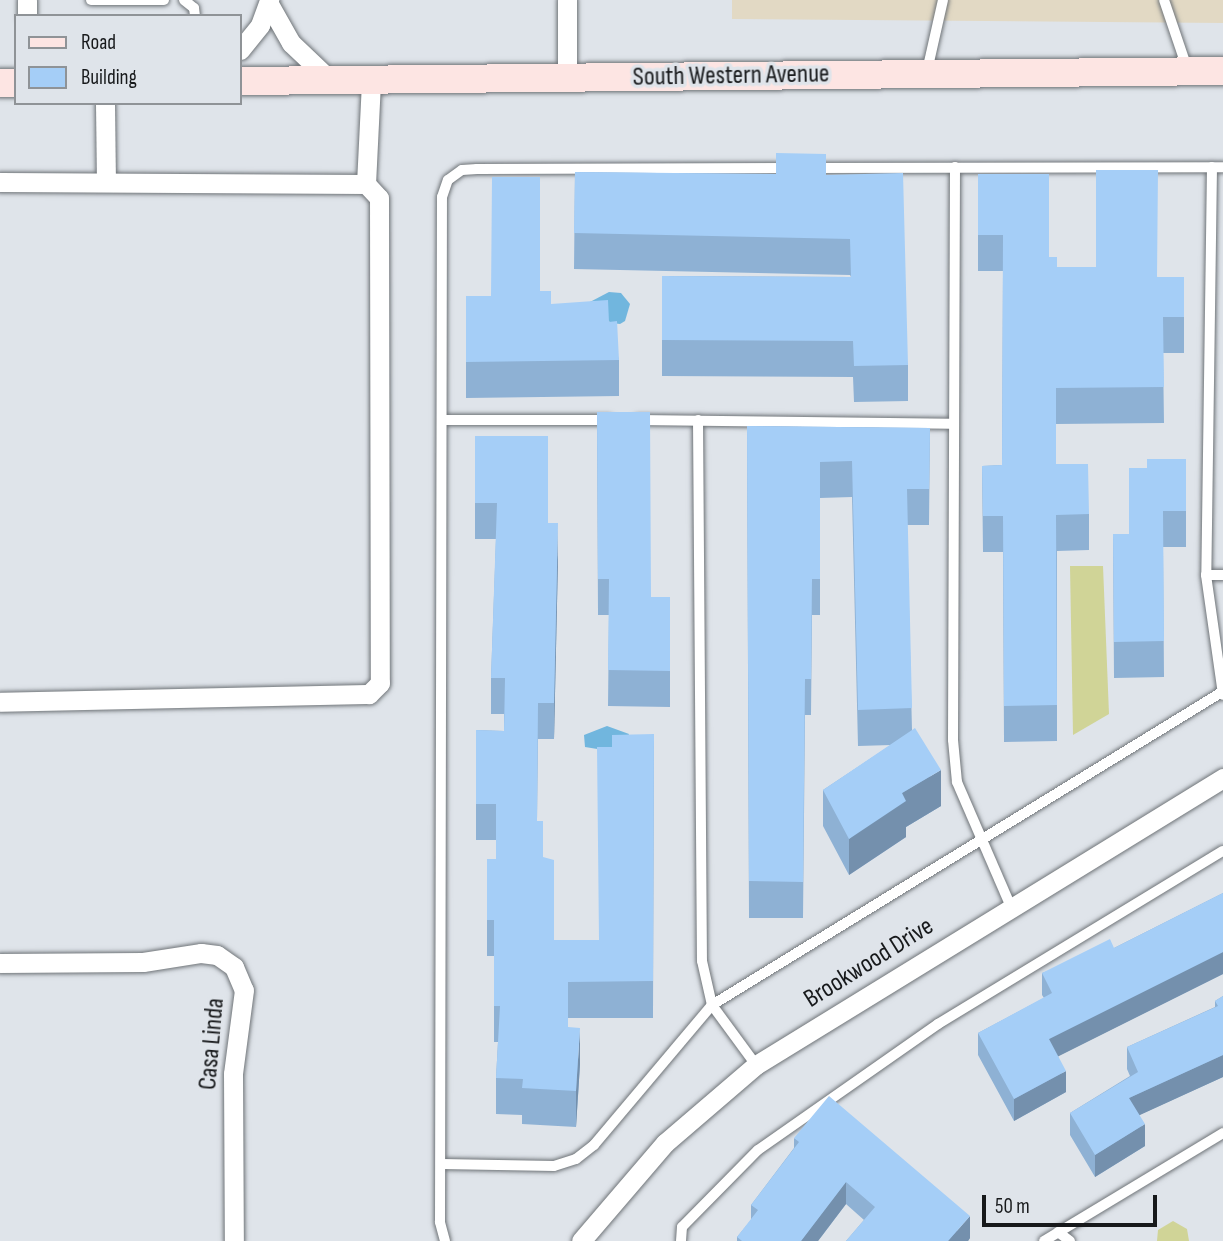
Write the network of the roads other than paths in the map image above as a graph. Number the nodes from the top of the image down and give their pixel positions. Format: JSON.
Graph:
{"nodes":[{"id":1,"x":91,"y":0,"type":"edge"},
{"id":2,"x":164,"y":0,"type":"edge"},
{"id":3,"x":184,"y":0,"type":"edge"},
{"id":4,"x":567,"y":0,"type":"edge"},
{"id":5,"x":943,"y":0,"type":"edge"},
{"id":6,"x":1164,"y":0,"type":"edge"},
{"id":7,"x":269,"y":2,"type":"edge"},
{"id":8,"x":195,"y":14,"type":"edge"},
{"id":9,"x":242,"y":47,"type":"edge"},
{"id":10,"x":1223,"y":71,"type":"edge"},
{"id":11,"x":1188,"y":72,"type":"junction"},
{"id":12,"x":927,"y":74,"type":"junction"},
{"id":13,"x":568,"y":78,"type":"junction"},
{"id":14,"x":330,"y":80,"type":"junction"},
{"id":15,"x":371,"y":80,"type":"junction"},
{"id":16,"x":242,"y":81,"type":"edge"},
{"id":17,"x":104,"y":105,"type":"edge"},
{"id":18,"x":955,"y":167,"type":"junction"},
{"id":19,"x":1217,"y":167,"type":"edge"},
{"id":20,"x":106,"y":180,"type":"junction"},
{"id":21,"x":0,"y":182,"type":"edge"},
{"id":22,"x":366,"y":184,"type":"junction"},
{"id":23,"x":444,"y":420,"type":"junction"},
{"id":24,"x":618,"y":420,"type":"edge"},
{"id":25,"x":631,"y":420,"type":"edge"},
{"id":26,"x":698,"y":420,"type":"junction"},
{"id":27,"x":953,"y":424,"type":"junction"},
{"id":28,"x":1206,"y":575,"type":"junction"},
{"id":29,"x":1223,"y":575,"type":"edge"},
{"id":30,"x":1222,"y":694,"type":"edge"},
{"id":31,"x":0,"y":702,"type":"edge"},
{"id":32,"x":1223,"y":778,"type":"edge"},
{"id":33,"x":980,"y":843,"type":"junction"},
{"id":34,"x":1223,"y":851,"type":"edge"},
{"id":35,"x":1011,"y":907,"type":"junction"},
{"id":36,"x":0,"y":964,"type":"edge"},
{"id":37,"x":712,"y":1005,"type":"junction"},
{"id":38,"x":756,"y":1065,"type":"junction"},
{"id":39,"x":1223,"y":1133,"type":"edge"},
{"id":40,"x":442,"y":1164,"type":"junction"},
{"id":41,"x":1058,"y":1232,"type":"junction"},
{"id":42,"x":234,"y":1241,"type":"edge"},
{"id":43,"x":445,"y":1241,"type":"edge"},
{"id":44,"x":581,"y":1241,"type":"edge"},
{"id":45,"x":681,"y":1241,"type":"edge"},
{"id":46,"x":1044,"y":1241,"type":"edge"},
{"id":47,"x":1070,"y":1241,"type":"edge"}],
"edges":[{"from":1,"to":2,"type":"lane"},
{"from":3,"to":8,"type":"lane"},
{"from":4,"to":13,"type":"street"},
{"from":5,"to":12,"type":"lane"},
{"from":6,"to":11,"type":"lane"},
{"from":7,"to":9,"type":"street"},
{"from":7,"to":14,"type":"street"},
{"from":10,"to":11,"type":"main road","name":"South Western Avenue"},
{"from":11,"to":12,"type":"main road","name":"South Western Avenue"},
{"from":12,"to":13,"type":"main road","name":"South Western Avenue"},
{"from":13,"to":15,"type":"main road","name":"South Western Avenue"},
{"from":14,"to":15,"type":"main road","name":"South Western Avenue"},
{"from":14,"to":16,"type":"main road","name":"South Western Avenue"},
{"from":15,"to":22,"type":"street"},
{"from":17,"to":20,"type":"street"},
{"from":18,"to":19,"type":"lane"},
{"from":18,"to":23,"type":"lane"},
{"from":18,"to":27,"type":"lane"},
{"from":19,"to":28,"type":"lane"},
{"from":20,"to":21,"type":"street"},
{"from":20,"to":22,"type":"street"},
{"from":22,"to":31,"type":"street"},
{"from":23,"to":24,"type":"lane"},
{"from":23,"to":40,"type":"lane"},
{"from":25,"to":26,"type":"lane"},
{"from":26,"to":27,"type":"lane"},
{"from":26,"to":37,"type":"lane"},
{"from":27,"to":33,"type":"lane"},
{"from":28,"to":29,"type":"lane"},
{"from":28,"to":30,"type":"lane"},
{"from":30,"to":33,"type":"lane"},
{"from":32,"to":35,"type":"street","name":"Brookwood Drive"},
{"from":33,"to":35,"type":"lane"},
{"from":33,"to":37,"type":"lane"},
{"from":34,"to":45,"type":"lane"},
{"from":35,"to":38,"type":"street","name":"Brookwood Drive"},
{"from":36,"to":42,"type":"street","name":"Casa Linda"},
{"from":37,"to":38,"type":"lane"},
{"from":37,"to":40,"type":"lane"},
{"from":38,"to":44,"type":"street","name":"Brookwood Drive"},
{"from":39,"to":41,"type":"lane"},
{"from":40,"to":43,"type":"lane"},
{"from":41,"to":46,"type":"lane"},
{"from":41,"to":47,"type":"lane"}]}
